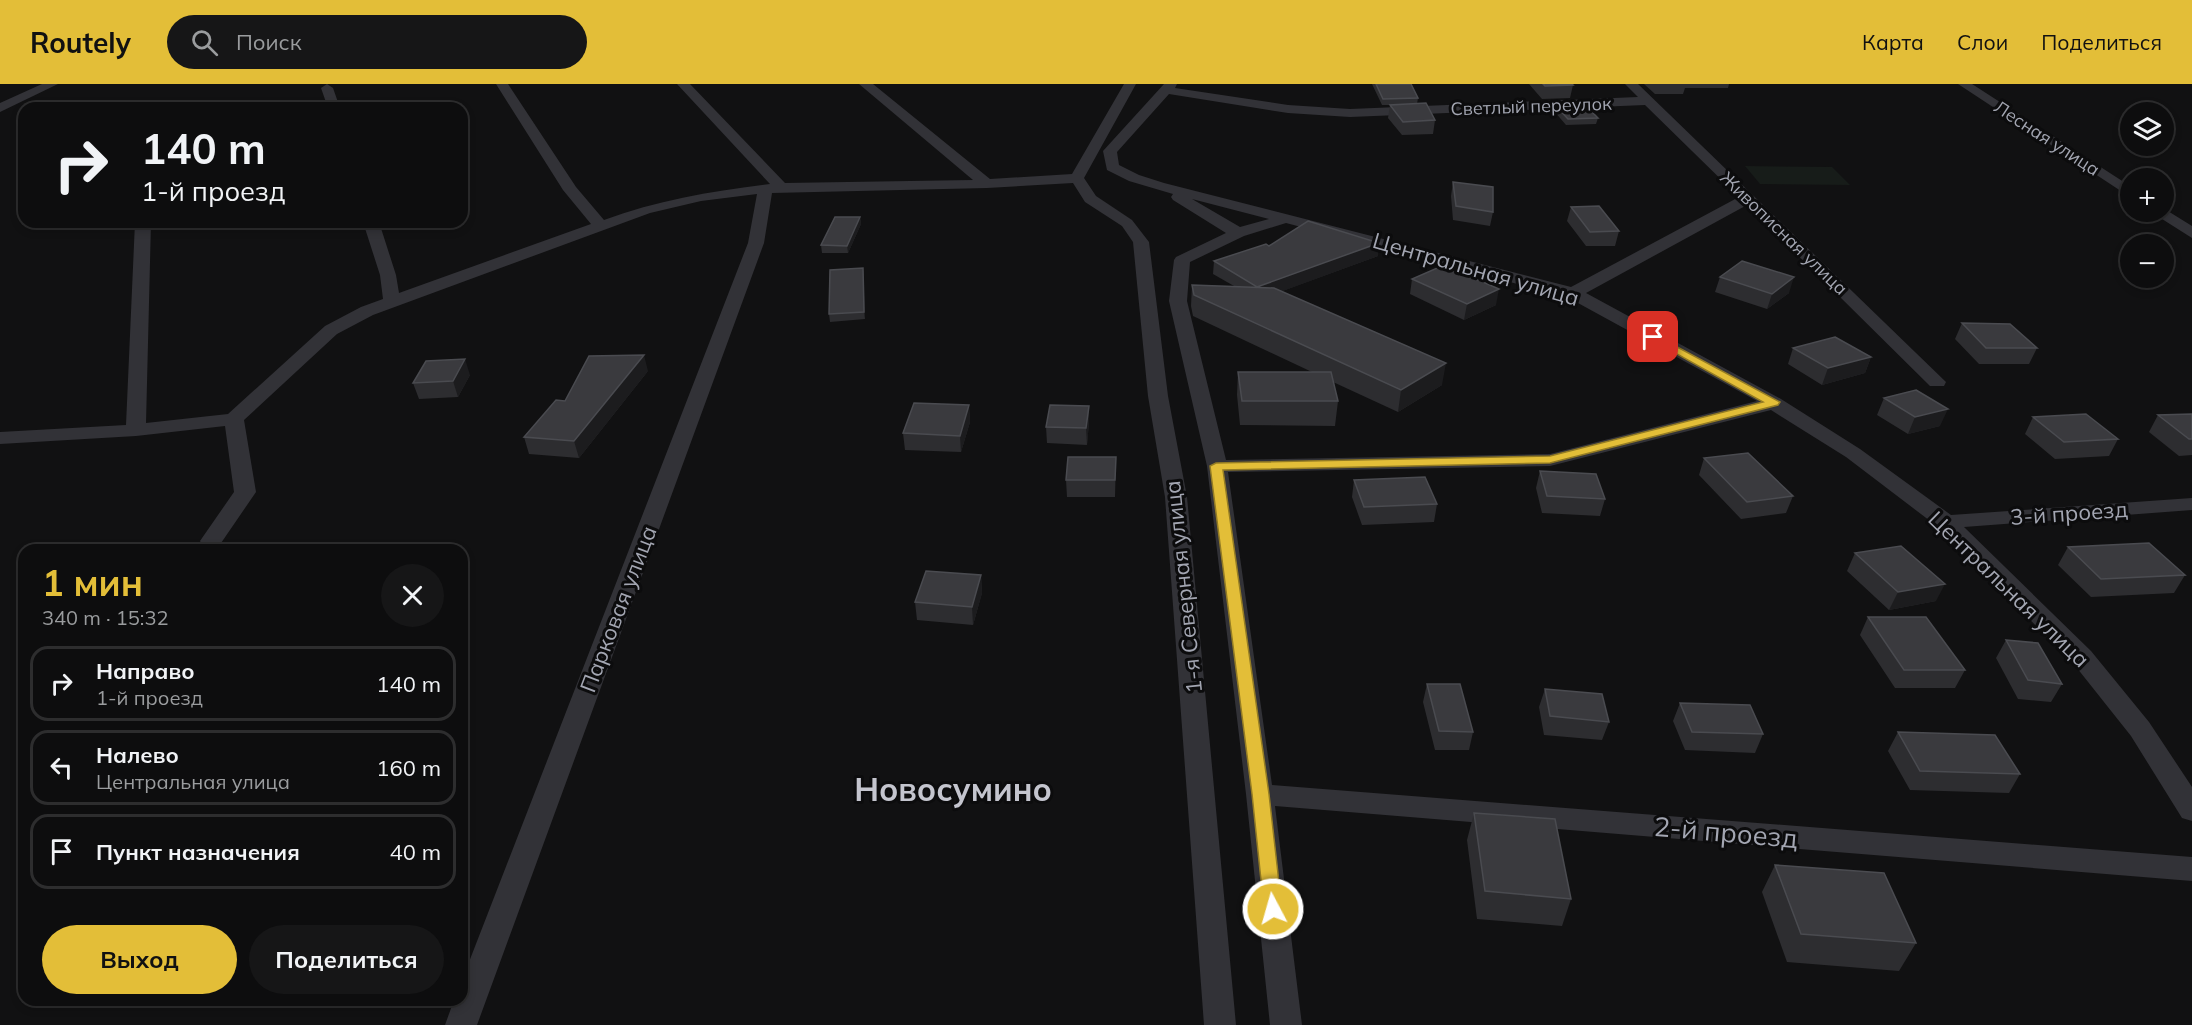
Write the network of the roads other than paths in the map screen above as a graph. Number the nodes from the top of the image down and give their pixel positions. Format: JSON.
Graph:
{"nodes":[{"id":1,"x":52,"y":84,"type":"edge"},
{"id":2,"x":502,"y":84,"type":"edge"},
{"id":3,"x":683,"y":84,"type":"edge"},
{"id":4,"x":865,"y":84,"type":"edge"},
{"id":5,"x":1130,"y":84,"type":"edge"},
{"id":6,"x":1631,"y":84,"type":"edge"},
{"id":7,"x":1964,"y":84,"type":"edge"},
{"id":8,"x":1168,"y":87,"type":"edge"},
{"id":9,"x":327,"y":88,"type":"dead end"},
{"id":10,"x":1646,"y":101,"type":"junction"},
{"id":11,"x":332,"y":102,"type":"edge"},
{"id":12,"x":0,"y":108,"type":"edge"},
{"id":13,"x":1077,"y":178,"type":"junction"},
{"id":14,"x":987,"y":184,"type":"junction"},
{"id":15,"x":1159,"y":186,"type":"junction"},
{"id":16,"x":2120,"y":186,"type":"edge"},
{"id":17,"x":773,"y":189,"type":"junction"},
{"id":18,"x":1749,"y":198,"type":"junction"},
{"id":19,"x":1290,"y":218,"type":"junction"},
{"id":20,"x":2174,"y":222,"type":"edge"},
{"id":21,"x":601,"y":226,"type":"junction"},
{"id":22,"x":143,"y":228,"type":"edge"},
{"id":23,"x":373,"y":228,"type":"edge"},
{"id":24,"x":1238,"y":233,"type":"junction"},
{"id":25,"x":2192,"y":233,"type":"edge"},
{"id":26,"x":1573,"y":293,"type":"junction"},
{"id":27,"x":392,"y":300,"type":"junction"},
{"id":28,"x":1937,"y":382,"type":"dead end"},
{"id":29,"x":1774,"y":402,"type":"junction"},
{"id":30,"x":234,"y":419,"type":"junction"},
{"id":31,"x":136,"y":430,"type":"junction"},
{"id":32,"x":0,"y":438,"type":"edge"},
{"id":33,"x":1216,"y":466,"type":"junction"},
{"id":34,"x":2192,"y":504,"type":"edge"},
{"id":35,"x":1946,"y":522,"type":"junction"},
{"id":36,"x":211,"y":541,"type":"dead end"},
{"id":37,"x":1260,"y":794,"type":"junction"},
{"id":38,"x":2192,"y":810,"type":"edge"},
{"id":39,"x":2192,"y":870,"type":"edge"},
{"id":40,"x":462,"y":1025,"type":"edge"},
{"id":41,"x":1220,"y":1025,"type":"edge"},
{"id":42,"x":1286,"y":1025,"type":"edge"}],
"edges":[{"from":1,"to":12,"type":"street"},
{"from":2,"to":21,"type":"street"},
{"from":3,"to":17,"type":"street"},
{"from":4,"to":14,"type":"street"},
{"from":5,"to":13,"type":"street"},
{"from":6,"to":10,"type":"street","name":"Живописная улица"},
{"from":7,"to":16,"type":"street","name":"Лесная улица"},
{"from":8,"to":10,"type":"street","name":"Светлый переулок"},
{"from":8,"to":15,"type":"street","name":"Центральная улица"},
{"from":9,"to":11,"type":"street"},
{"from":10,"to":18,"type":"street","name":"Живописная улица"},
{"from":13,"to":14,"type":"street"},
{"from":13,"to":41,"type":"street","name":"1-я Северная улица"},
{"from":14,"to":17,"type":"street"},
{"from":15,"to":19,"type":"street","name":"Центральная улица"},
{"from":15,"to":24,"type":"street"},
{"from":17,"to":21,"type":"street"},
{"from":17,"to":40,"type":"street","name":"Парковая улица"},
{"from":18,"to":26,"type":"street"},
{"from":18,"to":28,"type":"street","name":"Живописная улица"},
{"from":19,"to":24,"type":"street"},
{"from":19,"to":26,"type":"street","name":"Центральная улица"},
{"from":20,"to":25,"type":"street"},
{"from":21,"to":27,"type":"street"},
{"from":22,"to":31,"type":"street"},
{"from":23,"to":27,"type":"street"},
{"from":24,"to":33,"type":"street"},
{"from":26,"to":29,"type":"street","name":"Центральная улица"},
{"from":27,"to":30,"type":"street"},
{"from":29,"to":33,"type":"street"},
{"from":29,"to":35,"type":"street","name":"Центральная улица"},
{"from":30,"to":31,"type":"street"},
{"from":30,"to":36,"type":"street"},
{"from":31,"to":32,"type":"street"},
{"from":33,"to":37,"type":"street"},
{"from":34,"to":35,"type":"street","name":"3-й проезд"},
{"from":35,"to":38,"type":"street","name":"Центральная улица"},
{"from":37,"to":39,"type":"street","name":"2-й проезд"},
{"from":37,"to":42,"type":"street"}]}
